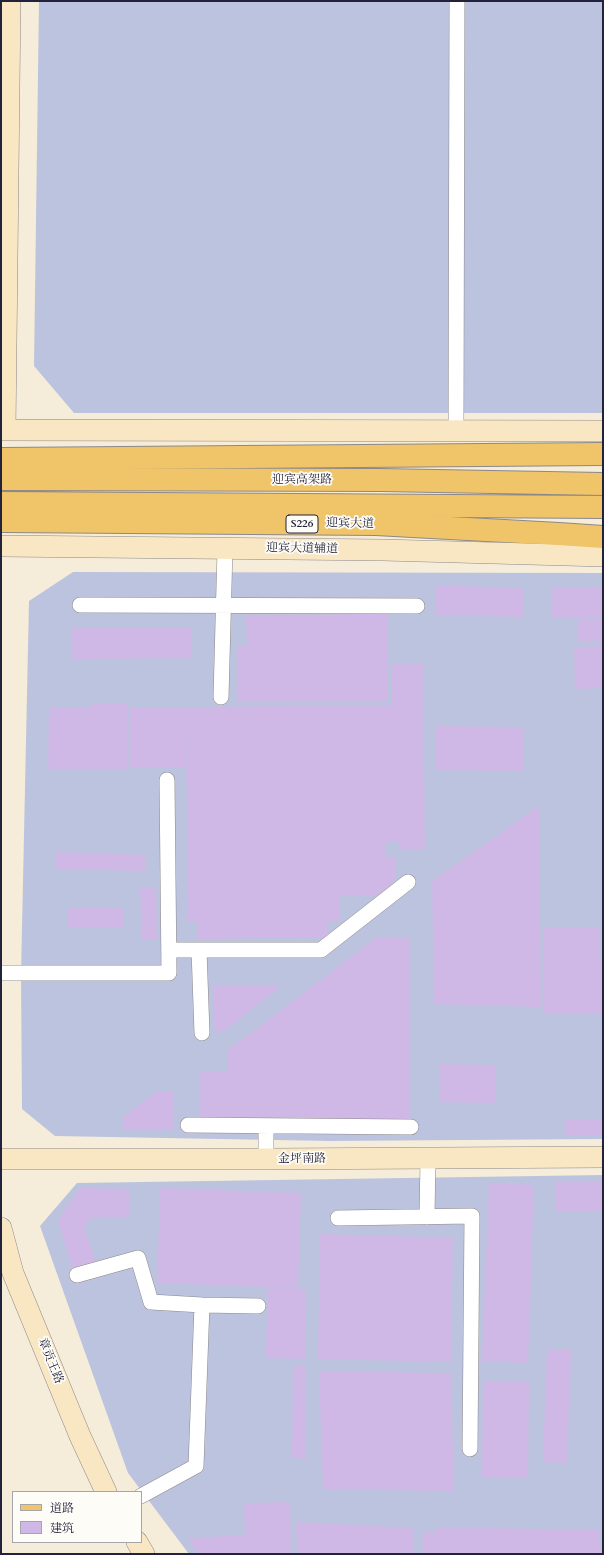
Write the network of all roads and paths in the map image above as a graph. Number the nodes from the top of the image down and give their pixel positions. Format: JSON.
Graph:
{"nodes":[{"id":1,"x":10,"y":1,"type":"edge"},
{"id":2,"x":457,"y":1,"type":"edge"},
{"id":3,"x":3,"y":430,"type":"edge"},
{"id":4,"x":456,"y":430,"type":"junction"},
{"id":5,"x":603,"y":431,"type":"edge"},
{"id":6,"x":603,"y":454,"type":"edge"},
{"id":7,"x":1,"y":459,"type":"edge"},
{"id":8,"x":603,"y":473,"type":"edge"},
{"id":9,"x":1,"y":479,"type":"edge"},
{"id":10,"x":381,"y":480,"type":"junction"},
{"id":11,"x":603,"y":484,"type":"edge"},
{"id":12,"x":1,"y":503,"type":"edge"},
{"id":13,"x":383,"y":506,"type":"junction"},
{"id":14,"x":603,"y":506,"type":"edge"},
{"id":15,"x":603,"y":519,"type":"edge"},
{"id":16,"x":1,"y":521,"type":"edge"},
{"id":17,"x":603,"y":537,"type":"edge"},
{"id":18,"x":1,"y":546,"type":"edge"},
{"id":19,"x":225,"y":548,"type":"junction"},
{"id":20,"x":603,"y":556,"type":"edge"},
{"id":21,"x":80,"y":605,"type":"dead end"},
{"id":22,"x":224,"y":605,"type":"junction"},
{"id":23,"x":417,"y":606,"type":"dead end"},
{"id":24,"x":221,"y":697,"type":"dead end"},
{"id":25,"x":167,"y":780,"type":"dead end"},
{"id":26,"x":408,"y":882,"type":"dead end"},
{"id":27,"x":169,"y":950,"type":"junction"},
{"id":28,"x":199,"y":950,"type":"junction"},
{"id":29,"x":1,"y":973,"type":"edge"},
{"id":30,"x":202,"y":1033,"type":"dead end"},
{"id":31,"x":188,"y":1126,"type":"dead end"},
{"id":32,"x":266,"y":1126,"type":"junction"},
{"id":33,"x":411,"y":1127,"type":"dead end"},
{"id":34,"x":603,"y":1157,"type":"edge"},
{"id":35,"x":1,"y":1158,"type":"edge"},
{"id":36,"x":428,"y":1158,"type":"junction"},
{"id":37,"x":266,"y":1159,"type":"junction"},
{"id":38,"x":338,"y":1218,"type":"dead end"},
{"id":39,"x":427,"y":1218,"type":"junction"},
{"id":40,"x":1,"y":1228,"type":"edge"},
{"id":41,"x":77,"y":1275,"type":"dead end"},
{"id":42,"x":202,"y":1305,"type":"junction"},
{"id":43,"x":258,"y":1306,"type":"dead end"},
{"id":44,"x":470,"y":1449,"type":"dead end"},
{"id":45,"x":106,"y":1491,"type":"edge"},
{"id":46,"x":142,"y":1495,"type":"edge"},
{"id":47,"x":138,"y":1543,"type":"edge"},
{"id":48,"x":144,"y":1554,"type":"edge"}],
"edges":[{"from":1,"to":3,"type":"street"},
{"from":2,"to":4,"type":"street"},
{"from":3,"to":4,"type":"street"},
{"from":4,"to":5,"type":"street"},
{"from":6,"to":7,"type":"main road"},
{"from":8,"to":10,"type":"main road"},
{"from":9,"to":10,"type":"main road","name":"迎宾高架路"},
{"from":10,"to":11,"type":"main road","name":"迎宾高架路"},
{"from":12,"to":13,"type":"main road","name":"迎宾高架路"},
{"from":13,"to":14,"type":"main road","name":"迎宾高架路"},
{"from":13,"to":15,"type":"main road"},
{"from":16,"to":17,"type":"main road","name":"迎宾大道","number":"S226"},
{"from":18,"to":19,"type":"street","name":"迎宾大道辅道"},
{"from":19,"to":20,"type":"street","name":"迎宾大道辅道"},
{"from":19,"to":22,"type":"street"},
{"from":21,"to":22,"type":"street"},
{"from":22,"to":23,"type":"street"},
{"from":22,"to":24,"type":"street"},
{"from":25,"to":27,"type":"street"},
{"from":26,"to":28,"type":"street"},
{"from":27,"to":28,"type":"street"},
{"from":27,"to":29,"type":"street"},
{"from":28,"to":30,"type":"street"},
{"from":31,"to":32,"type":"street"},
{"from":32,"to":33,"type":"street"},
{"from":32,"to":37,"type":"street"},
{"from":34,"to":36,"type":"street","name":"金坪南路"},
{"from":35,"to":37,"type":"street","name":"金坪南路"},
{"from":36,"to":37,"type":"street","name":"金坪南路"},
{"from":36,"to":39,"type":"street"},
{"from":38,"to":39,"type":"street"},
{"from":39,"to":44,"type":"street"},
{"from":40,"to":45,"type":"street","name":"章贡王路"},
{"from":41,"to":42,"type":"street"},
{"from":42,"to":43,"type":"street"},
{"from":42,"to":46,"type":"street"},
{"from":47,"to":48,"type":"street"}]}
